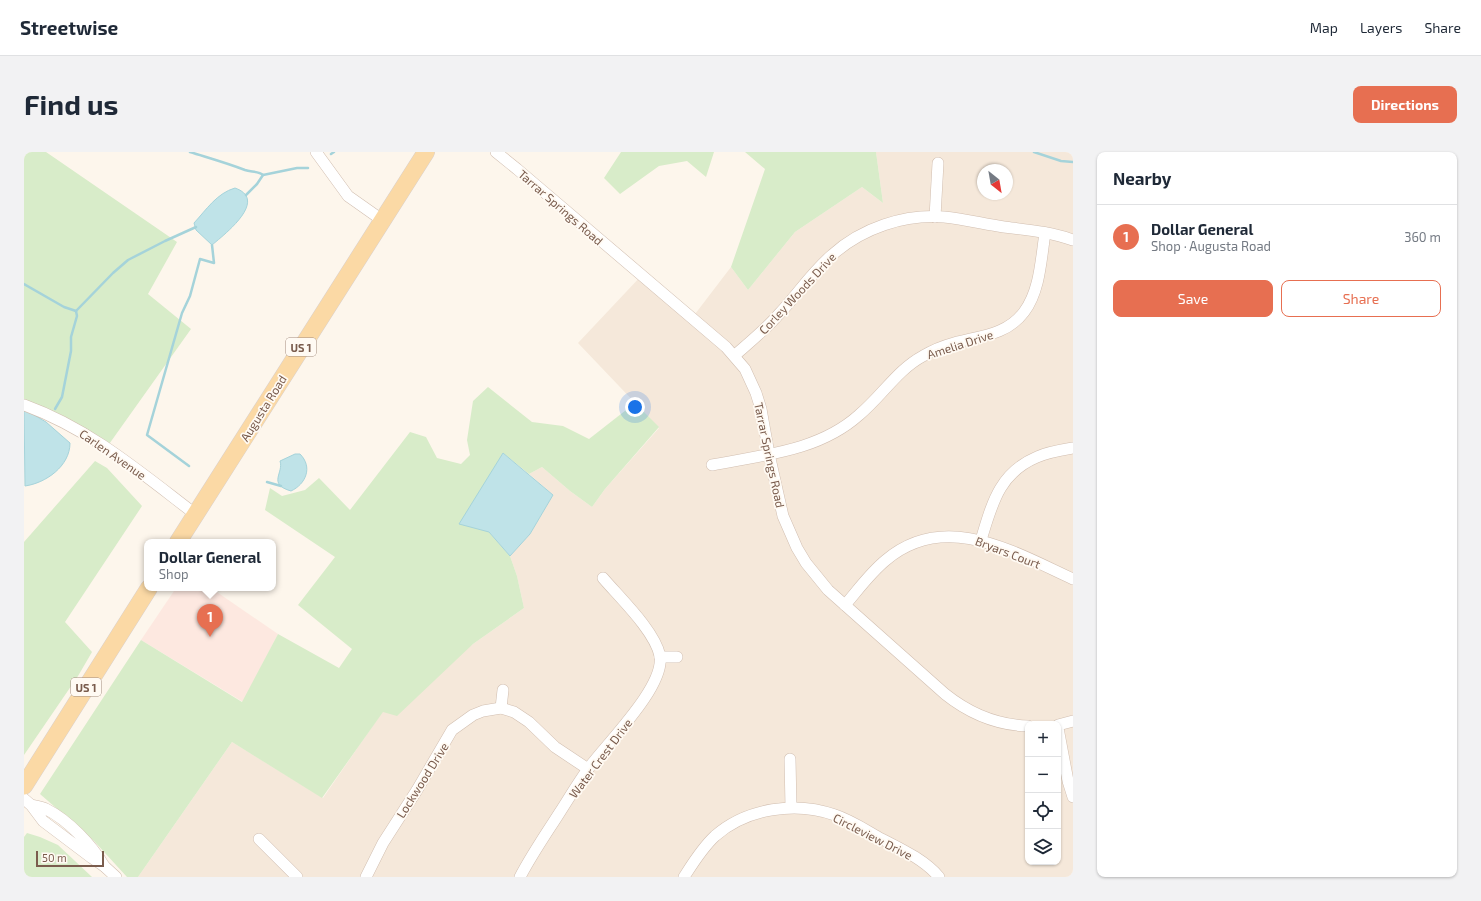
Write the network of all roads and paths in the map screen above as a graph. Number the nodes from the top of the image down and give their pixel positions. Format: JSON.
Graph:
{"nodes":[{"id":1,"x":316,"y":152,"type":"edge"},
{"id":2,"x":426,"y":152,"type":"edge"},
{"id":3,"x":496,"y":152,"type":"edge"},
{"id":4,"x":938,"y":163,"type":"dead end"},
{"id":5,"x":935,"y":217,"type":"junction"},
{"id":6,"x":382,"y":220,"type":"junction"},
{"id":7,"x":1046,"y":233,"type":"junction"},
{"id":8,"x":1073,"y":240,"type":"edge"},
{"id":9,"x":734,"y":355,"type":"junction"},
{"id":10,"x":24,"y":404,"type":"edge"},
{"id":11,"x":1073,"y":448,"type":"edge"},
{"id":12,"x":769,"y":454,"type":"junction"},
{"id":13,"x":712,"y":465,"type":"dead end"},
{"id":14,"x":195,"y":514,"type":"junction"},
{"id":15,"x":180,"y":539,"type":"edge"},
{"id":16,"x":981,"y":540,"type":"junction"},
{"id":17,"x":603,"y":578,"type":"dead end"},
{"id":18,"x":1073,"y":579,"type":"edge"},
{"id":19,"x":147,"y":591,"type":"edge"},
{"id":20,"x":845,"y":605,"type":"junction"},
{"id":21,"x":677,"y":657,"type":"dead end"},
{"id":22,"x":660,"y":658,"type":"junction"},
{"id":23,"x":503,"y":690,"type":"dead end"},
{"id":24,"x":501,"y":708,"type":"junction"},
{"id":25,"x":1073,"y":721,"type":"edge"},
{"id":26,"x":1025,"y":726,"type":"edge"},
{"id":27,"x":1061,"y":726,"type":"edge"},
{"id":28,"x":1061,"y":743,"type":"edge"},
{"id":29,"x":790,"y":759,"type":"dead end"},
{"id":30,"x":588,"y":768,"type":"junction"},
{"id":31,"x":24,"y":786,"type":"edge"},
{"id":32,"x":1073,"y":797,"type":"edge"},
{"id":33,"x":28,"y":802,"type":"edge"},
{"id":34,"x":791,"y":807,"type":"junction"},
{"id":35,"x":259,"y":839,"type":"dead end"},
{"id":36,"x":116,"y":877,"type":"edge"},
{"id":37,"x":297,"y":877,"type":"edge"},
{"id":38,"x":366,"y":877,"type":"edge"},
{"id":39,"x":520,"y":877,"type":"edge"},
{"id":40,"x":684,"y":877,"type":"edge"},
{"id":41,"x":939,"y":877,"type":"edge"}],
"edges":[{"from":1,"to":6,"type":"street"},
{"from":2,"to":6,"type":"main road","name":"Augusta Road","number":"US 1"},
{"from":3,"to":9,"type":"street","name":"Tarrar Springs Road"},
{"from":4,"to":5,"type":"street"},
{"from":5,"to":7,"type":"street","name":"Corley Woods Drive"},
{"from":5,"to":9,"type":"street","name":"Corley Woods Drive"},
{"from":6,"to":14,"type":"main road","name":"Augusta Road","number":"US 1"},
{"from":7,"to":8,"type":"street","name":"Corley Woods Drive"},
{"from":7,"to":12,"type":"street","name":"Amelia Drive"},
{"from":9,"to":12,"type":"street","name":"Tarrar Springs Road"},
{"from":10,"to":14,"type":"street","name":"Carlen Avenue"},
{"from":11,"to":16,"type":"street"},
{"from":12,"to":13,"type":"street","name":"Amelia Drive"},
{"from":12,"to":20,"type":"street","name":"Tarrar Springs Road"},
{"from":14,"to":15,"type":"main road","name":"Augusta Road","number":"US 1"},
{"from":16,"to":18,"type":"street","name":"Bryars Court"},
{"from":16,"to":20,"type":"street","name":"Bryars Court"},
{"from":17,"to":22,"type":"street"},
{"from":19,"to":31,"type":"main road","number":"US 1"},
{"from":20,"to":26,"type":"street","name":"Tarrar Springs Road"},
{"from":21,"to":22,"type":"street"},
{"from":22,"to":30,"type":"street","name":"Water Crest Drive"},
{"from":23,"to":24,"type":"street"},
{"from":24,"to":30,"type":"street"},
{"from":24,"to":38,"type":"street","name":"Lockwood Drive"},
{"from":25,"to":27,"type":"street"},
{"from":28,"to":32,"type":"street"},
{"from":29,"to":34,"type":"street"},
{"from":30,"to":39,"type":"street","name":"Water Crest Drive"},
{"from":33,"to":36,"type":"street"},
{"from":34,"to":40,"type":"street","name":"Circleview Drive"},
{"from":34,"to":41,"type":"street","name":"Circleview Drive"},
{"from":35,"to":37,"type":"street"}]}
